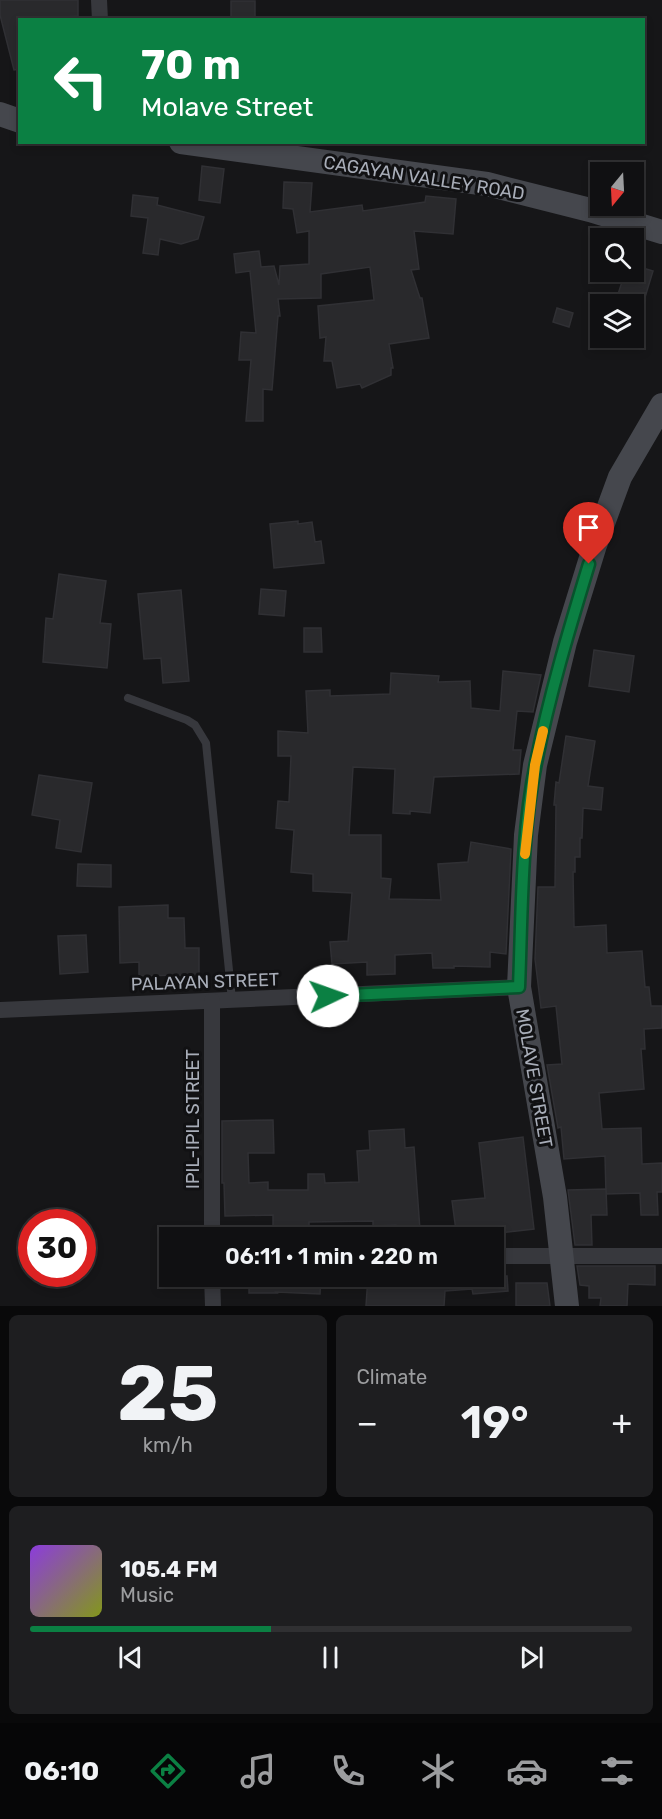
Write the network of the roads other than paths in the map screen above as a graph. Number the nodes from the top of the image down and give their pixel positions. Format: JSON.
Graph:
{"nodes":[{"id":1,"x":99,"y":0,"type":"edge"},
{"id":2,"x":100,"y":18,"type":"edge"},
{"id":3,"x":0,"y":114,"type":"edge"},
{"id":4,"x":18,"y":120,"type":"edge"},
{"id":5,"x":196,"y":144,"type":"edge"},
{"id":6,"x":662,"y":232,"type":"edge"},
{"id":7,"x":662,"y":405,"type":"edge"},
{"id":8,"x":128,"y":698,"type":"dead end"},
{"id":9,"x":519,"y":987,"type":"junction"},
{"id":10,"x":232,"y":1000,"type":"junction"},
{"id":11,"x":212,"y":1001,"type":"junction"},
{"id":12,"x":0,"y":1010,"type":"edge"},
{"id":13,"x":212,"y":1227,"type":"edge"},
{"id":14,"x":504,"y":1256,"type":"edge"},
{"id":15,"x":561,"y":1256,"type":"junction"},
{"id":16,"x":662,"y":1256,"type":"edge"},
{"id":17,"x":212,"y":1287,"type":"edge"},
{"id":18,"x":213,"y":1306,"type":"edge"},
{"id":19,"x":567,"y":1306,"type":"edge"}],
"edges":[{"from":1,"to":2,"type":"street"},
{"from":3,"to":4,"type":"street"},
{"from":5,"to":6,"type":"street","name":"CAGAYAN VALLEY ROAD"},
{"from":7,"to":9,"type":"street","name":"MOLAVE STREET"},
{"from":8,"to":10,"type":"lane"},
{"from":9,"to":10,"type":"street","name":"PALAYAN STREET"},
{"from":9,"to":15,"type":"street","name":"MOLAVE STREET"},
{"from":10,"to":11,"type":"street","name":"PALAYAN STREET"},
{"from":11,"to":12,"type":"street","name":"PALAYAN STREET"},
{"from":11,"to":13,"type":"street","name":"IPIL-IPIL STREET"},
{"from":14,"to":15,"type":"street"},
{"from":15,"to":16,"type":"street"},
{"from":15,"to":19,"type":"street","name":"MOLAVE STREET"},
{"from":17,"to":18,"type":"street"}]}
